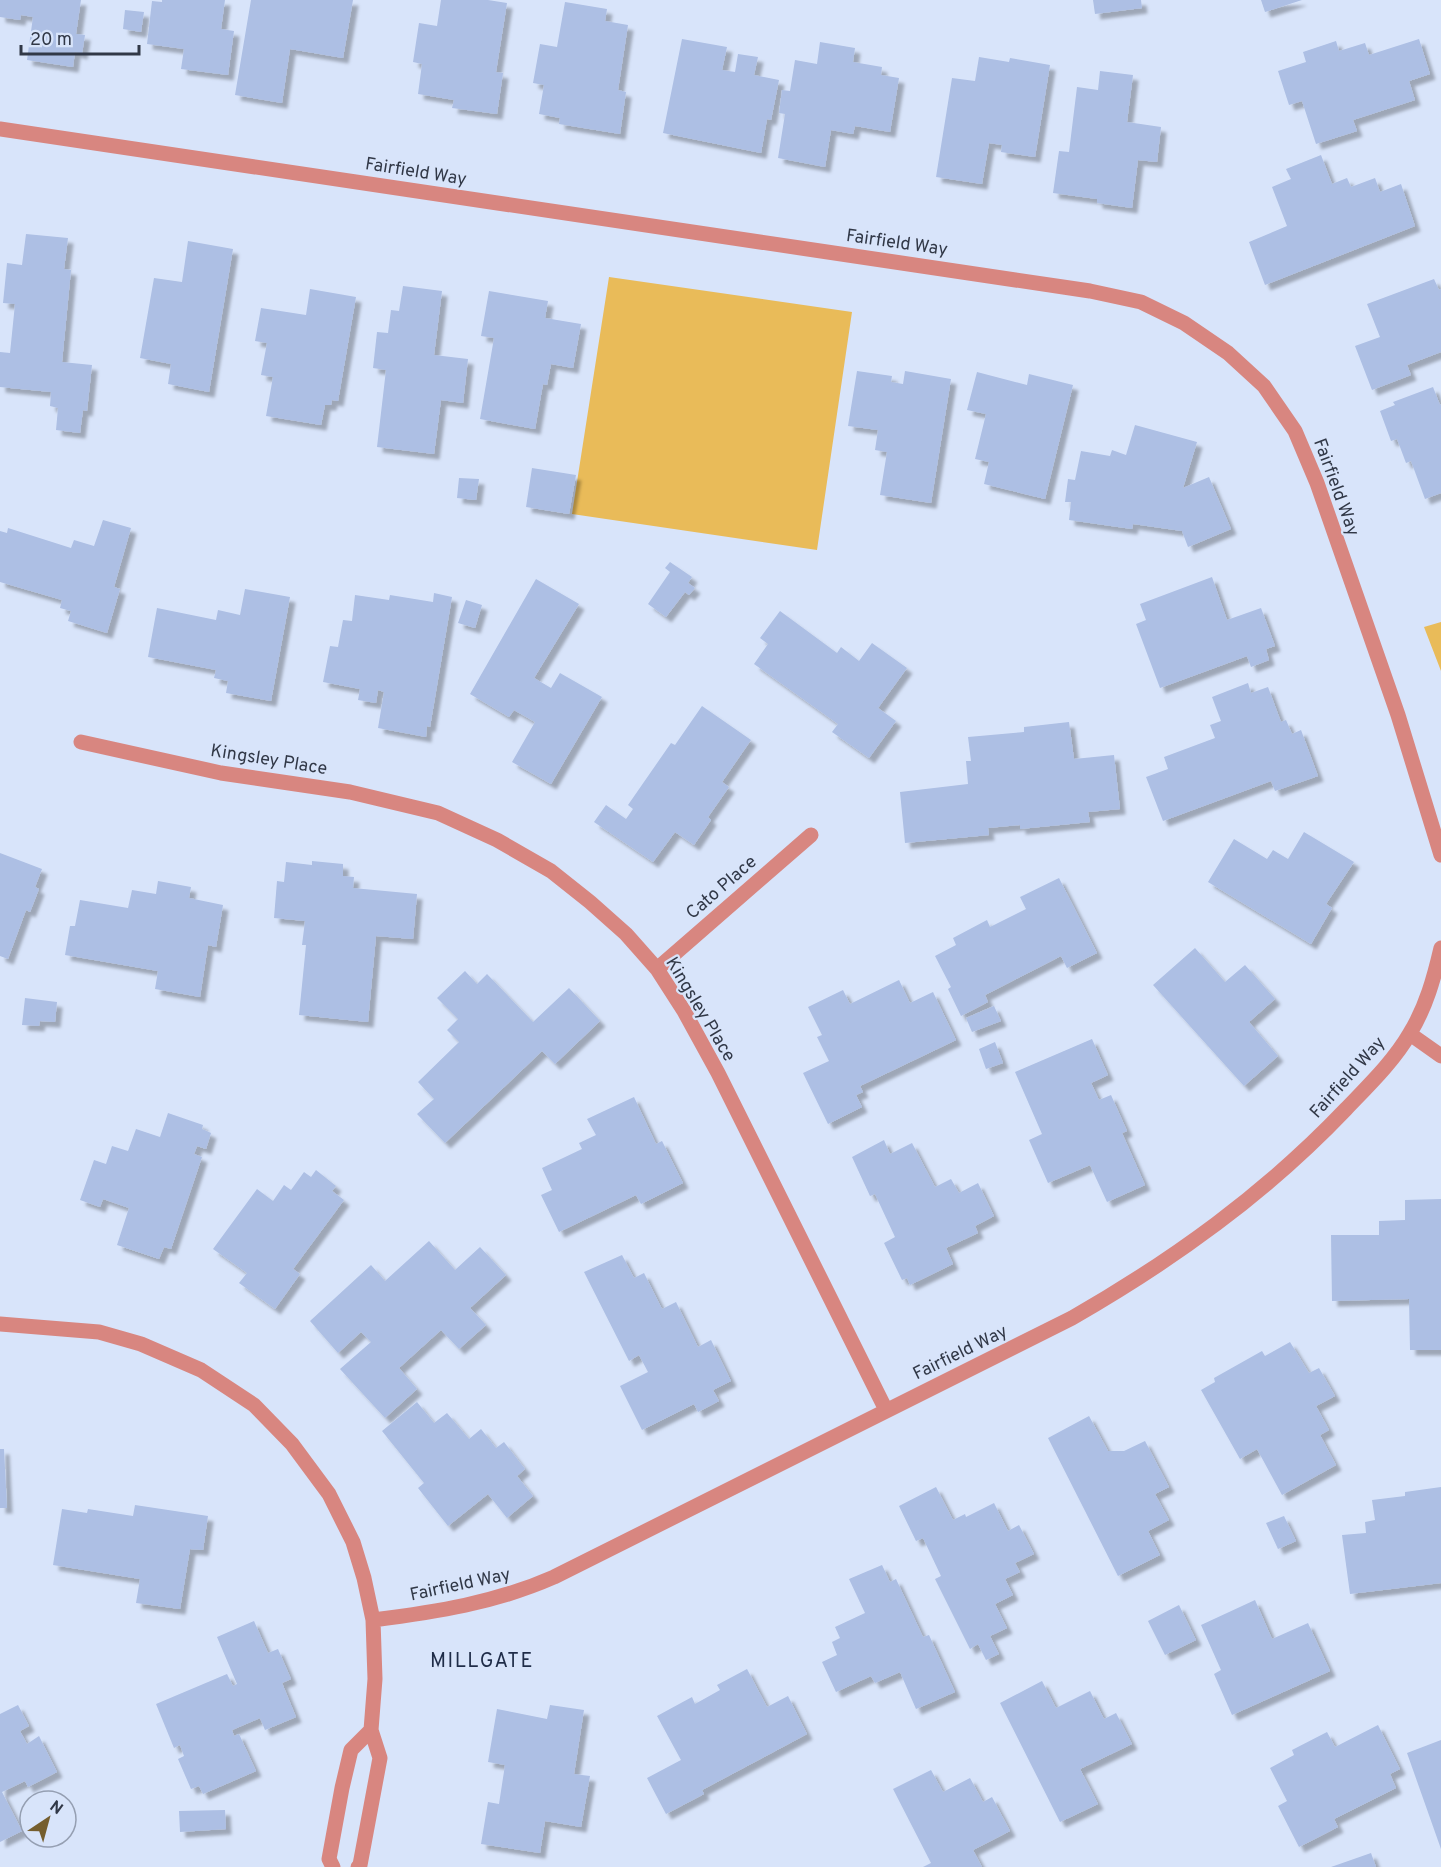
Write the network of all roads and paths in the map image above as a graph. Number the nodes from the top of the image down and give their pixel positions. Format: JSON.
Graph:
{"nodes":[{"id":1,"x":0,"y":129,"type":"edge"},
{"id":2,"x":81,"y":742,"type":"dead end"},
{"id":3,"x":811,"y":835,"type":"dead end"},
{"id":4,"x":1441,"y":855,"type":"edge"},
{"id":5,"x":1441,"y":948,"type":"edge"},
{"id":6,"x":657,"y":969,"type":"junction"},
{"id":7,"x":1410,"y":1034,"type":"junction"},
{"id":8,"x":1441,"y":1056,"type":"edge"},
{"id":9,"x":0,"y":1324,"type":"edge"},
{"id":10,"x":886,"y":1410,"type":"junction"},
{"id":11,"x":373,"y":1620,"type":"junction"},
{"id":12,"x":371,"y":1730,"type":"junction"},
{"id":13,"x":333,"y":1867,"type":"edge"},
{"id":14,"x":358,"y":1867,"type":"edge"}],
"edges":[{"from":1,"to":4,"type":"street","name":"Fairfield Way"},
{"from":2,"to":6,"type":"street","name":"Kingsley Place"},
{"from":3,"to":6,"type":"street","name":"Cato Place"},
{"from":5,"to":7,"type":"street","name":"Fairfield Way"},
{"from":6,"to":10,"type":"street","name":"Kingsley Place"},
{"from":7,"to":8,"type":"street"},
{"from":7,"to":10,"type":"street","name":"Fairfield Way"},
{"from":9,"to":11,"type":"street"},
{"from":10,"to":11,"type":"street","name":"Fairfield Way"},
{"from":11,"to":12,"type":"street"},
{"from":12,"to":13,"type":"street"},
{"from":12,"to":14,"type":"street"}]}
